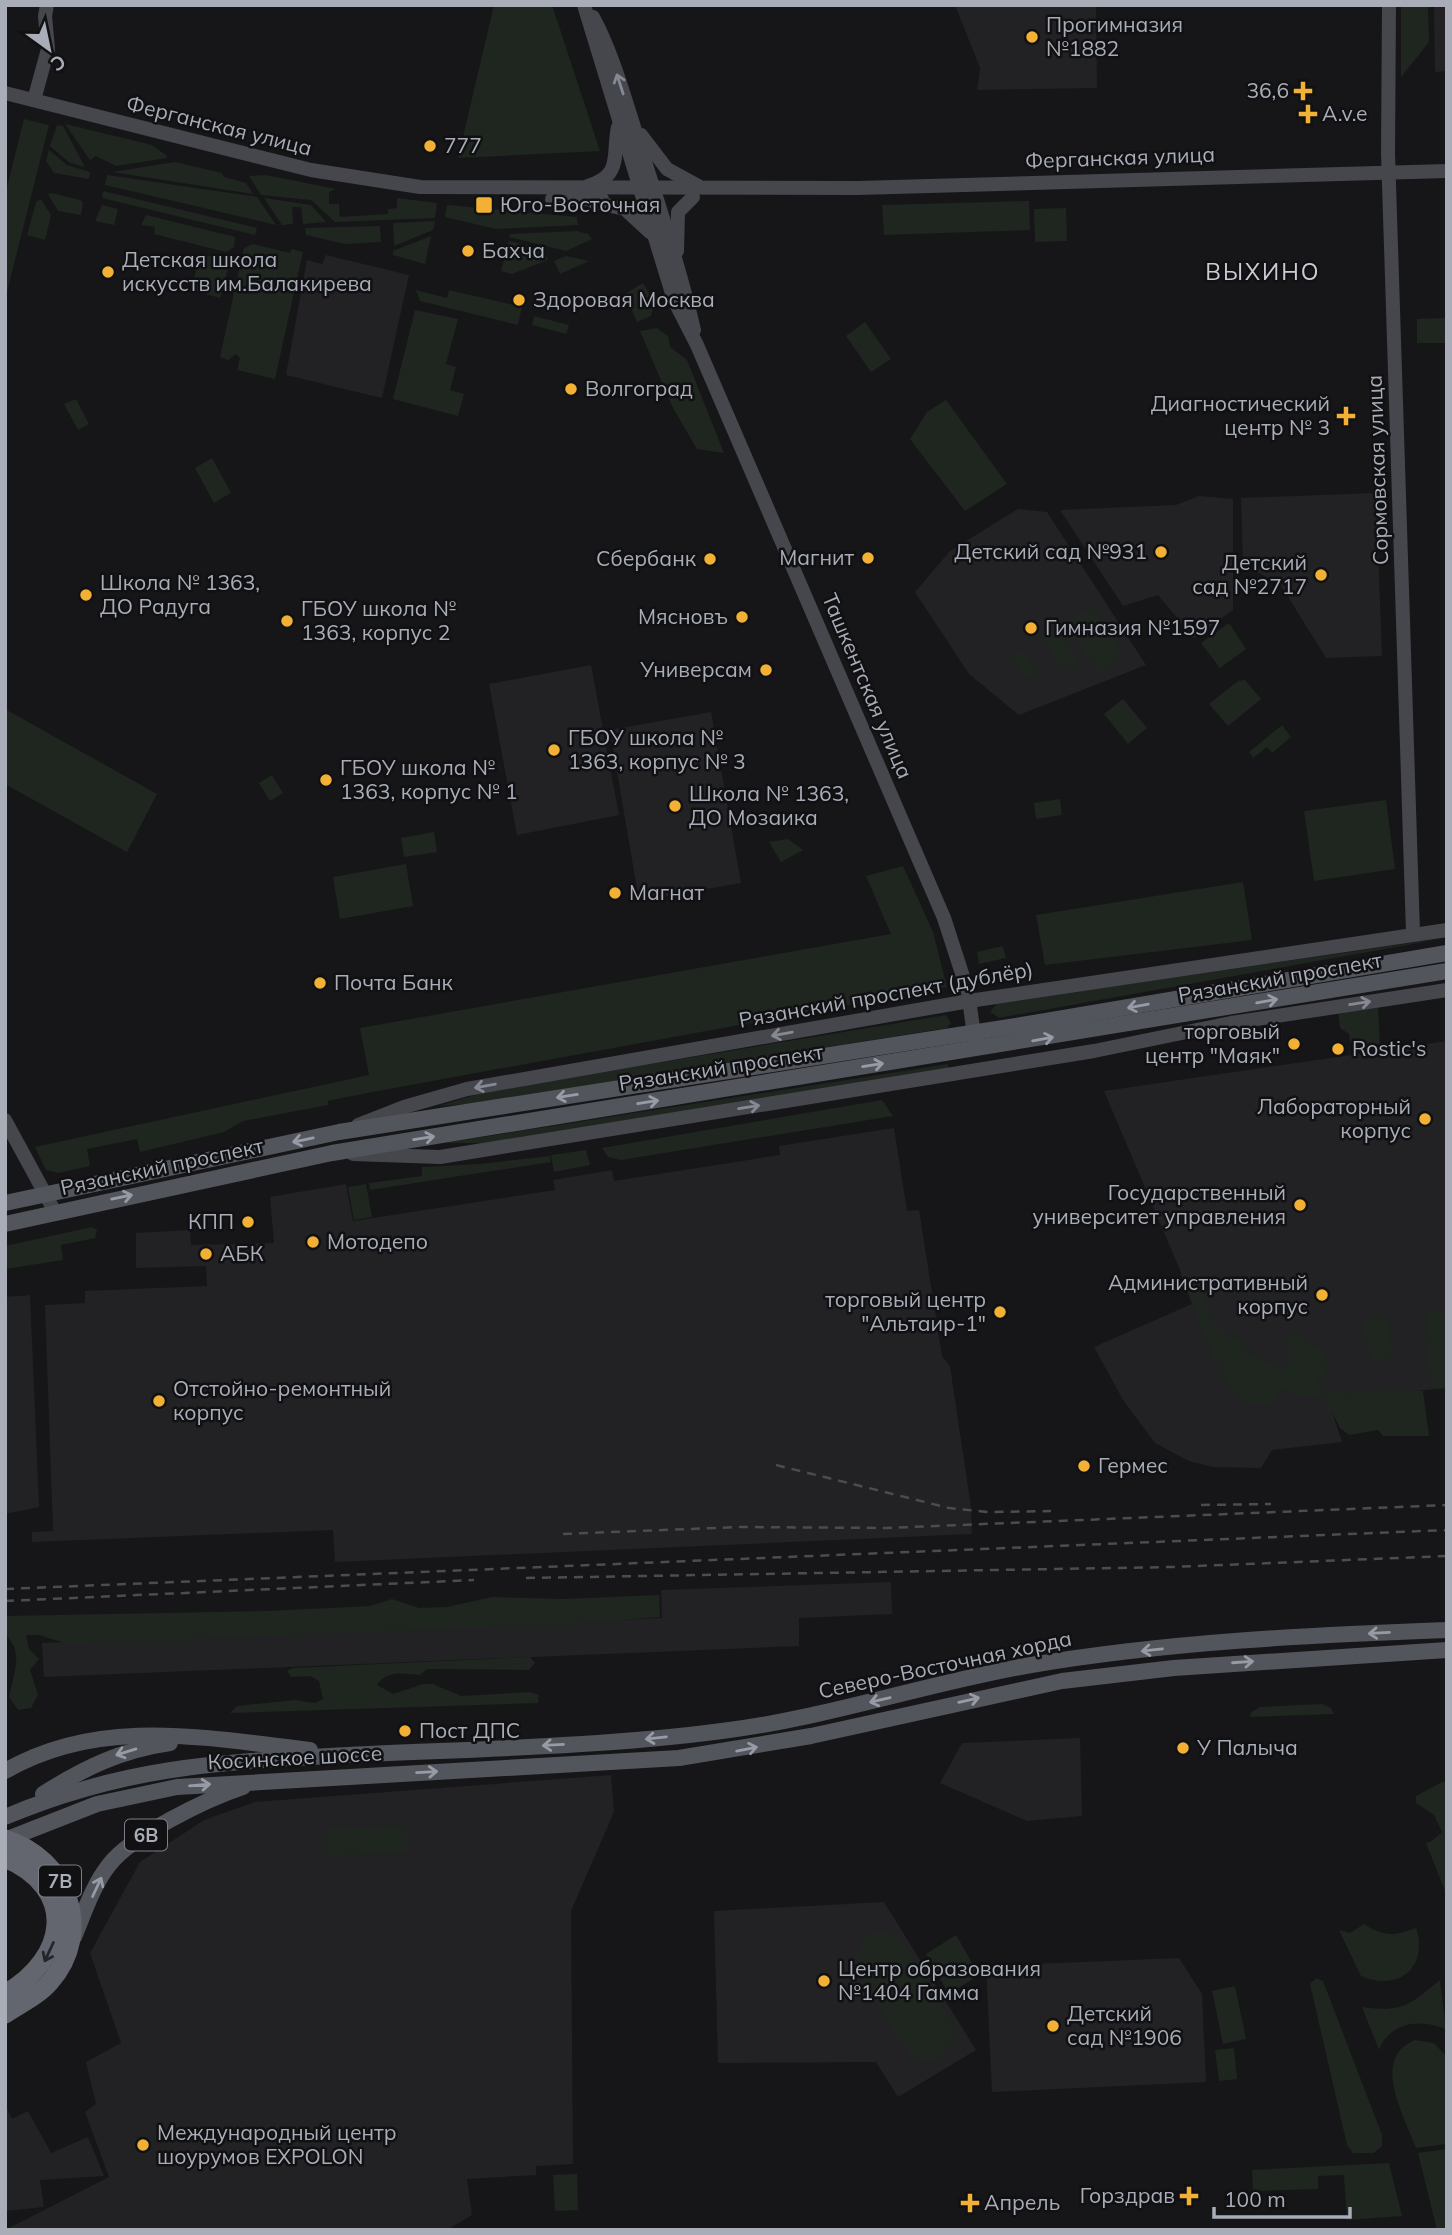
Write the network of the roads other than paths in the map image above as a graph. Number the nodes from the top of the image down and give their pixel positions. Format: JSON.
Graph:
{"nodes":[{"id":1,"x":47,"y":5,"type":"edge"},
{"id":2,"x":586,"y":5,"type":"edge"},
{"id":3,"x":1389,"y":5,"type":"edge"},
{"id":4,"x":5,"y":94,"type":"edge"},
{"id":5,"x":34,"y":100,"type":"junction"},
{"id":6,"x":626,"y":125,"type":"junction"},
{"id":7,"x":1447,"y":171,"type":"edge"},
{"id":8,"x":1389,"y":172,"type":"junction"},
{"id":9,"x":696,"y":192,"type":"junction"},
{"id":10,"x":647,"y":193,"type":"junction"},
{"id":11,"x":577,"y":194,"type":"junction"},
{"id":12,"x":653,"y":235,"type":"junction"},
{"id":13,"x":676,"y":264,"type":"junction"},
{"id":14,"x":697,"y":345,"type":"junction"},
{"id":15,"x":1447,"y":930,"type":"edge"},
{"id":16,"x":1413,"y":933,"type":"junction"},
{"id":17,"x":1447,"y":953,"type":"edge"},
{"id":18,"x":1447,"y":971,"type":"edge"},
{"id":19,"x":1447,"y":990,"type":"edge"},
{"id":20,"x":969,"y":1001,"type":"junction"},
{"id":21,"x":974,"y":1033,"type":"junction"},
{"id":22,"x":976,"y":1051,"type":"junction"},
{"id":23,"x":5,"y":1121,"type":"edge"},
{"id":24,"x":338,"y":1132,"type":"junction"},
{"id":25,"x":332,"y":1153,"type":"junction"},
{"id":26,"x":46,"y":1194,"type":"junction"},
{"id":27,"x":5,"y":1203,"type":"edge"},
{"id":28,"x":55,"y":1212,"type":"junction"},
{"id":29,"x":5,"y":1224,"type":"edge"},
{"id":30,"x":1447,"y":1630,"type":"edge"},
{"id":31,"x":1447,"y":1650,"type":"edge"},
{"id":32,"x":217,"y":1739,"type":"junction"},
{"id":33,"x":621,"y":1741,"type":"joint"},
{"id":34,"x":383,"y":1754,"type":"junction"},
{"id":35,"x":679,"y":1758,"type":"joint"},
{"id":36,"x":9,"y":1769,"type":"edge"},
{"id":37,"x":274,"y":1780,"type":"junction"},
{"id":38,"x":5,"y":1816,"type":"edge"},
{"id":39,"x":5,"y":1840,"type":"edge"},
{"id":40,"x":5,"y":1858,"type":"edge"},
{"id":41,"x":69,"y":1949,"type":"junction"},
{"id":42,"x":5,"y":1994,"type":"edge"},
{"id":43,"x":5,"y":2014,"type":"edge"}],
"edges":[{"from":1,"to":5,"type":"street"},
{"from":2,"to":6,"type":"street","name":"Ташкентская улица"},
{"from":3,"to":8,"type":"street","name":"Сормовская улица"},
{"from":4,"to":5,"type":"street","name":"Ферганская улица"},
{"from":5,"to":11,"type":"street","name":"Ферганская улица"},
{"from":6,"to":9,"type":"street"},
{"from":6,"to":10,"type":"street","name":"Ташкентская улица"},
{"from":6,"to":11,"type":"street"},
{"from":7,"to":8,"type":"street","name":"Ферганская улица"},
{"from":8,"to":9,"type":"street","name":"Ферганская улица"},
{"from":8,"to":16,"type":"street","name":"Сормовская улица"},
{"from":9,"to":10,"type":"street","name":"Ферганская улица"},
{"from":9,"to":13,"type":"street"},
{"from":10,"to":11,"type":"street","name":"Ферганская улица"},
{"from":10,"to":12,"type":"street","name":"Ташкентская улица"},
{"from":10,"to":13,"type":"street","name":"Ташкентская улица"},
{"from":11,"to":12,"type":"street"},
{"from":12,"to":14,"type":"street","name":"Ташкентская улица"},
{"from":13,"to":14,"type":"street","name":"Ташкентская улица"},
{"from":14,"to":20,"type":"street","name":"Ташкентская улица"},
{"from":15,"to":16,"type":"street","name":"Рязанский проспект (дублёр)"},
{"from":16,"to":20,"type":"street","name":"Рязанский проспект (дублёр)"},
{"from":17,"to":21,"type":"main road","name":"Рязанский проспект","one_way":true},
{"from":22,"to":18,"type":"main road","name":"Рязанский проспект","one_way":true},
{"from":25,"to":19,"type":"street","one_way":true},
{"from":20,"to":21,"type":"street","name":"Ташкентская улица"},
{"from":20,"to":24,"type":"street","name":"Рязанский проспект (дублёр)","one_way":true},
{"from":21,"to":22,"type":"street","name":"Ташкентская улица"},
{"from":21,"to":24,"type":"main road","name":"Рязанский проспект","one_way":true},
{"from":25,"to":22,"type":"main road","name":"Рязанский проспект","one_way":true},
{"from":23,"to":26,"type":"street"},
{"from":24,"to":26,"type":"main road","name":"Рязанский проспект","one_way":true},
{"from":28,"to":25,"type":"main road","name":"Рязанский проспект","one_way":true},
{"from":26,"to":27,"type":"main road","name":"Рязанский проспект"},
{"from":26,"to":28,"type":"street"},
{"from":28,"to":29,"type":"main road","name":"Рязанский проспект"},
{"from":30,"to":33,"type":"main road","name":"Северо-Восточная хорда","one_way":true},
{"from":35,"to":31,"type":"main road","name":"Северо-Восточная хорда","one_way":true},
{"from":32,"to":34,"type":"main road"},
{"from":32,"to":36,"type":"main road"},
{"from":32,"to":38,"type":"main road","one_way":true},
{"from":33,"to":34,"type":"main road","name":"Косинское шоссе","one_way":true},
{"from":34,"to":38,"type":"main road","name":"Косинское шоссе"},
{"from":37,"to":35,"type":"main road","name":"Косинское шоссе","one_way":true},
{"from":39,"to":37,"type":"main road","name":"Косинское шоссе","one_way":true},
{"from":41,"to":37,"type":"main road","number":"6B","one_way":true},
{"from":39,"to":41,"type":"highway","number":"7B"},
{"from":40,"to":42,"type":"highway","one_way":true},
{"from":41,"to":43,"type":"highway","number":"6B"}]}
